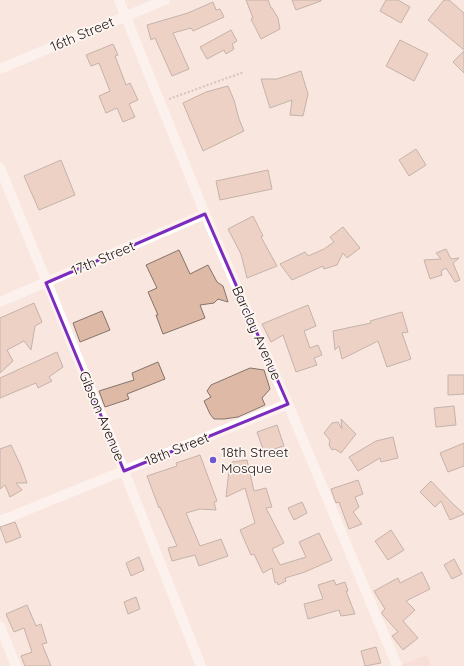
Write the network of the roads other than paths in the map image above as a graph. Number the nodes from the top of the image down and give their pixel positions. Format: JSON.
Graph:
{"nodes":[{"id":1,"x":119,"y":0,"type":"edge"},
{"id":2,"x":165,"y":0,"type":"edge"},
{"id":3,"x":125,"y":16,"type":"junction"},
{"id":4,"x":0,"y":69,"type":"edge"},
{"id":5,"x":0,"y":168,"type":"edge"},
{"id":6,"x":205,"y":214,"type":"junction"},
{"id":7,"x":46,"y":283,"type":"junction"},
{"id":8,"x":0,"y":302,"type":"edge"},
{"id":9,"x":288,"y":404,"type":"junction"},
{"id":10,"x":124,"y":471,"type":"junction"},
{"id":11,"x":0,"y":521,"type":"edge"},
{"id":12,"x":0,"y":626,"type":"edge"},
{"id":13,"x":16,"y":666,"type":"edge"},
{"id":14,"x":201,"y":666,"type":"edge"},
{"id":15,"x":397,"y":666,"type":"edge"}],
"edges":[{"from":1,"to":3,"type":"street","name":"Barclay Avenue"},
{"from":2,"to":3,"type":"street","name":"16th Street"},
{"from":3,"to":4,"type":"street","name":"16th Street"},
{"from":3,"to":6,"type":"street","name":"Barclay Avenue"},
{"from":5,"to":7,"type":"street","name":"Gibson Avenue"},
{"from":6,"to":7,"type":"street","name":"17th Street"},
{"from":6,"to":9,"type":"street","name":"Barclay Avenue"},
{"from":7,"to":8,"type":"street","name":"17th Street"},
{"from":7,"to":10,"type":"street","name":"Gibson Avenue"},
{"from":9,"to":10,"type":"street","name":"18th Street"},
{"from":9,"to":15,"type":"street","name":"Barclay Avenue"},
{"from":10,"to":11,"type":"street","name":"18th Street"},
{"from":10,"to":14,"type":"street","name":"Gibson Avenue"},
{"from":12,"to":13,"type":"street"}]}
